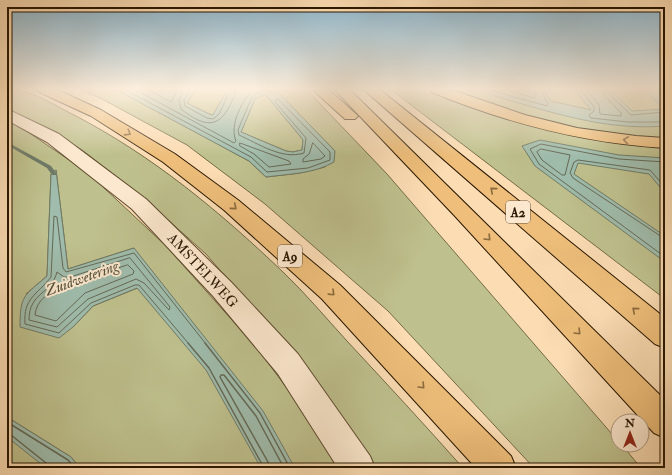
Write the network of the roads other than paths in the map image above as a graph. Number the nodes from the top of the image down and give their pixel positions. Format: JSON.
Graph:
{"nodes":[{"id":1,"x":94,"y":111,"type":"edge"},
{"id":2,"x":345,"y":111,"type":"edge"},
{"id":3,"x":363,"y":111,"type":"edge"},
{"id":4,"x":397,"y":111,"type":"edge"},
{"id":5,"x":496,"y":111,"type":"edge"},
{"id":6,"x":7,"y":114,"type":"edge"},
{"id":7,"x":665,"y":143,"type":"edge"},
{"id":8,"x":461,"y":210,"type":"junction"},
{"id":9,"x":665,"y":335,"type":"edge"},
{"id":10,"x":665,"y":422,"type":"edge"},
{"id":11,"x":358,"y":468,"type":"edge"},
{"id":12,"x":500,"y":468,"type":"edge"}],
"edges":[{"from":1,"to":12,"type":"highway","number":"A9","one_way":true},
{"from":2,"to":8,"type":"highway"},
{"from":3,"to":8,"type":"highway"},
{"from":9,"to":4,"type":"highway","number":"A2","one_way":true},
{"from":7,"to":5,"type":"highway","one_way":true},
{"from":6,"to":11,"type":"street","name":"AMSTELWEG"},
{"from":8,"to":10,"type":"highway","one_way":true}]}
